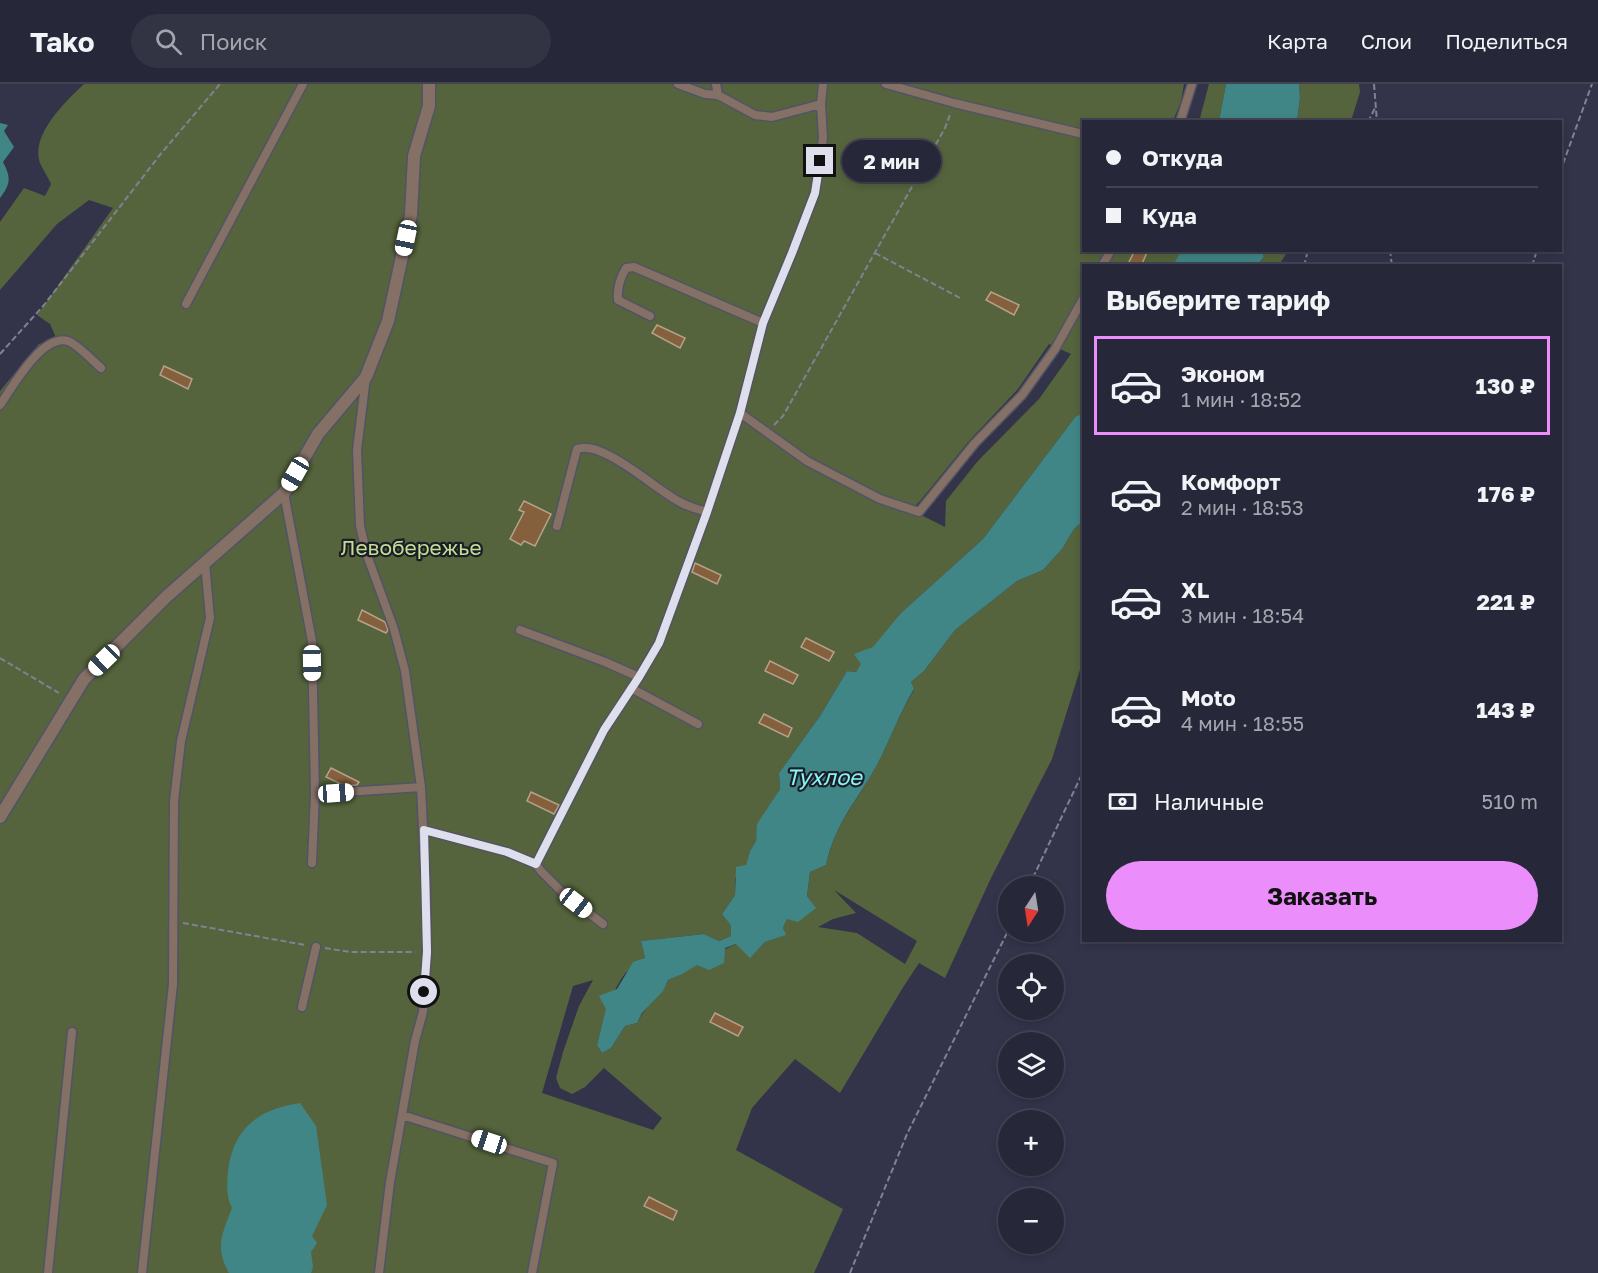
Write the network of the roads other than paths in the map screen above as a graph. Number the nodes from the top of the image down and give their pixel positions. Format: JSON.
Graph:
{"nodes":[{"id":1,"x":303,"y":84,"type":"edge"},
{"id":2,"x":429,"y":84,"type":"edge"},
{"id":3,"x":678,"y":84,"type":"edge"},
{"id":4,"x":716,"y":84,"type":"edge"},
{"id":5,"x":823,"y":84,"type":"edge"},
{"id":6,"x":886,"y":84,"type":"edge"},
{"id":7,"x":1192,"y":84,"type":"edge"},
{"id":8,"x":718,"y":95,"type":"junction"},
{"id":9,"x":821,"y":104,"type":"junction"},
{"id":10,"x":1181,"y":120,"type":"edge"},
{"id":11,"x":1082,"y":134,"type":"edge"},
{"id":12,"x":1082,"y":301,"type":"edge"},
{"id":13,"x":186,"y":304,"type":"dead end"},
{"id":14,"x":650,"y":316,"type":"dead end"},
{"id":15,"x":763,"y":323,"type":"junction"},
{"id":16,"x":101,"y":368,"type":"dead end"},
{"id":17,"x":366,"y":377,"type":"junction"},
{"id":18,"x":0,"y":405,"type":"edge"},
{"id":19,"x":740,"y":413,"type":"junction"},
{"id":20,"x":284,"y":493,"type":"junction"},
{"id":21,"x":707,"y":512,"type":"junction"},
{"id":22,"x":557,"y":526,"type":"dead end"},
{"id":23,"x":205,"y":563,"type":"junction"},
{"id":24,"x":520,"y":630,"type":"dead end"},
{"id":25,"x":639,"y":677,"type":"junction"},
{"id":26,"x":631,"y":688,"type":"junction"},
{"id":27,"x":698,"y":724,"type":"dead end"},
{"id":28,"x":421,"y":787,"type":"junction"},
{"id":29,"x":315,"y":794,"type":"junction"},
{"id":30,"x":0,"y":817,"type":"edge"},
{"id":31,"x":424,"y":830,"type":"junction"},
{"id":32,"x":312,"y":863,"type":"dead end"},
{"id":33,"x":536,"y":864,"type":"junction"},
{"id":34,"x":603,"y":924,"type":"dead end"},
{"id":35,"x":316,"y":946,"type":"road end"},
{"id":36,"x":302,"y":1007,"type":"dead end"},
{"id":37,"x":72,"y":1032,"type":"dead end"},
{"id":38,"x":402,"y":1115,"type":"junction"},
{"id":39,"x":48,"y":1273,"type":"edge"},
{"id":40,"x":142,"y":1273,"type":"edge"},
{"id":41,"x":379,"y":1273,"type":"edge"},
{"id":42,"x":532,"y":1273,"type":"edge"}],
"edges":[{"from":1,"to":13,"type":"lane"},
{"from":2,"to":17,"type":"street"},
{"from":3,"to":8,"type":"lane"},
{"from":4,"to":8,"type":"lane"},
{"from":5,"to":9,"type":"lane"},
{"from":6,"to":11,"type":"lane"},
{"from":7,"to":10,"type":"lane"},
{"from":8,"to":9,"type":"lane"},
{"from":9,"to":15,"type":"lane"},
{"from":12,"to":19,"type":"lane"},
{"from":14,"to":15,"type":"lane"},
{"from":15,"to":19,"type":"lane"},
{"from":16,"to":18,"type":"lane"},
{"from":17,"to":20,"type":"street"},
{"from":17,"to":28,"type":"lane"},
{"from":19,"to":21,"type":"lane"},
{"from":20,"to":23,"type":"street"},
{"from":20,"to":29,"type":"lane"},
{"from":21,"to":22,"type":"lane"},
{"from":21,"to":25,"type":"lane"},
{"from":23,"to":30,"type":"street"},
{"from":23,"to":40,"type":"lane"},
{"from":24,"to":25,"type":"lane"},
{"from":25,"to":26,"type":"lane"},
{"from":26,"to":27,"type":"lane"},
{"from":26,"to":33,"type":"lane"},
{"from":28,"to":29,"type":"lane"},
{"from":28,"to":31,"type":"lane"},
{"from":29,"to":32,"type":"lane"},
{"from":31,"to":33,"type":"lane"},
{"from":31,"to":38,"type":"lane"},
{"from":33,"to":34,"type":"lane"},
{"from":35,"to":36,"type":"lane"},
{"from":37,"to":39,"type":"lane"},
{"from":38,"to":41,"type":"lane"},
{"from":38,"to":42,"type":"lane"}]}
